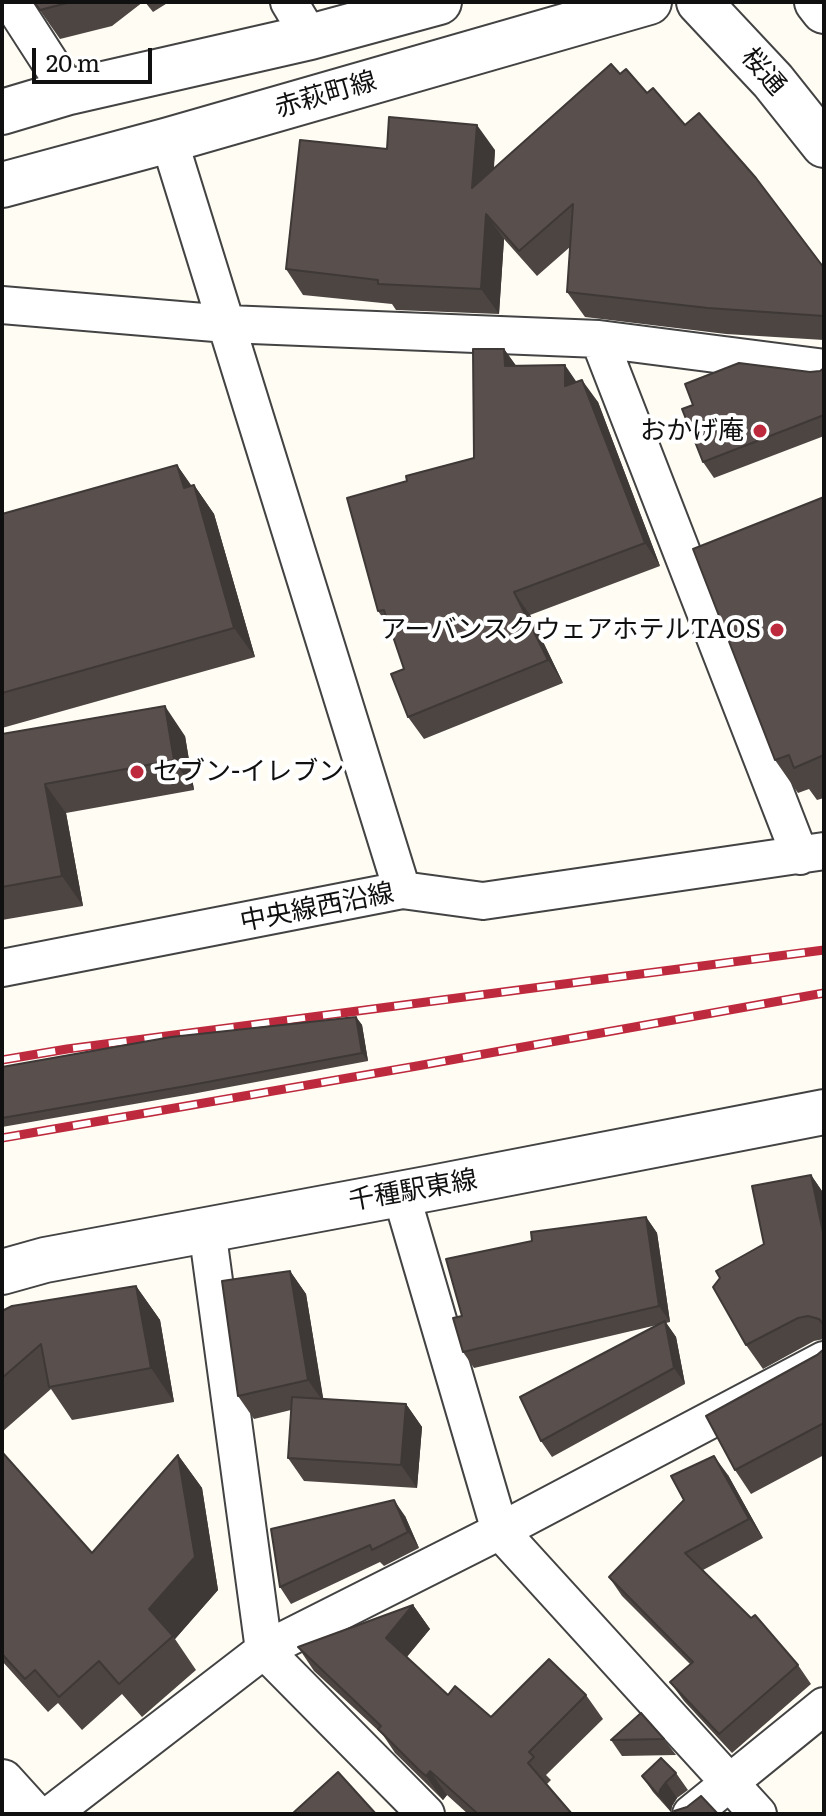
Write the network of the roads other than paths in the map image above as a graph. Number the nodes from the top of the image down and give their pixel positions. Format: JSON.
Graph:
{"nodes":[{"id":1,"x":11,"y":2,"type":"edge"},
{"id":2,"x":439,"y":2,"type":"edge"},
{"id":3,"x":649,"y":2,"type":"edge"},
{"id":4,"x":699,"y":2,"type":"edge"},
{"id":5,"x":817,"y":2,"type":"edge"},
{"id":6,"x":824,"y":11,"type":"edge"},
{"id":7,"x":300,"y":19,"type":"edge"},
{"id":8,"x":69,"y":92,"type":"junction"},
{"id":9,"x":2,"y":112,"type":"edge"},
{"id":10,"x":169,"y":140,"type":"junction"},
{"id":11,"x":824,"y":145,"type":"edge"},
{"id":12,"x":2,"y":185,"type":"edge"},
{"id":13,"x":2,"y":305,"type":"edge"},
{"id":14,"x":227,"y":324,"type":"junction"},
{"id":15,"x":599,"y":339,"type":"junction"},
{"id":16,"x":824,"y":368,"type":"edge"},
{"id":17,"x":812,"y":854,"type":"edge"},
{"id":18,"x":402,"y":890,"type":"junction"},
{"id":19,"x":2,"y":968,"type":"edge"},
{"id":20,"x":824,"y":1112,"type":"edge"},
{"id":21,"x":401,"y":1194,"type":"junction"},
{"id":22,"x":207,"y":1229,"type":"junction"},
{"id":23,"x":2,"y":1272,"type":"edge"},
{"id":24,"x":824,"y":1360,"type":"edge"},
{"id":25,"x":500,"y":1531,"type":"junction"},
{"id":26,"x":264,"y":1650,"type":"junction"},
{"id":27,"x":824,"y":1706,"type":"edge"},
{"id":28,"x":2,"y":1782,"type":"edge"},
{"id":29,"x":729,"y":1785,"type":"junction"},
{"id":30,"x":31,"y":1814,"type":"edge"},
{"id":31,"x":51,"y":1814,"type":"edge"},
{"id":32,"x":426,"y":1814,"type":"edge"},
{"id":33,"x":691,"y":1814,"type":"edge"},
{"id":34,"x":758,"y":1814,"type":"edge"}],
"edges":[{"from":1,"to":8,"type":"street"},
{"from":2,"to":7,"type":"street"},
{"from":3,"to":10,"type":"street","name":"赤萩町線"},
{"from":4,"to":11,"type":"street","name":"桜通"},
{"from":5,"to":6,"type":"street"},
{"from":7,"to":8,"type":"street"},
{"from":8,"to":9,"type":"street"},
{"from":10,"to":12,"type":"street","name":"赤萩町線"},
{"from":10,"to":14,"type":"street"},
{"from":13,"to":14,"type":"street"},
{"from":14,"to":15,"type":"street"},
{"from":14,"to":18,"type":"street"},
{"from":15,"to":16,"type":"street"},
{"from":15,"to":17,"type":"street"},
{"from":17,"to":18,"type":"street","name":"中央線西沿線"},
{"from":18,"to":19,"type":"street","name":"中央線西沿線"},
{"from":20,"to":21,"type":"street","name":"千種駅東線"},
{"from":21,"to":22,"type":"street","name":"千種駅東線"},
{"from":21,"to":25,"type":"street"},
{"from":22,"to":23,"type":"street","name":"千種駅東線"},
{"from":22,"to":26,"type":"street"},
{"from":24,"to":25,"type":"street"},
{"from":25,"to":26,"type":"street"},
{"from":25,"to":29,"type":"street"},
{"from":26,"to":31,"type":"street"},
{"from":26,"to":32,"type":"street"},
{"from":27,"to":29,"type":"street"},
{"from":28,"to":30,"type":"street"},
{"from":29,"to":33,"type":"street"},
{"from":29,"to":34,"type":"street"}]}
